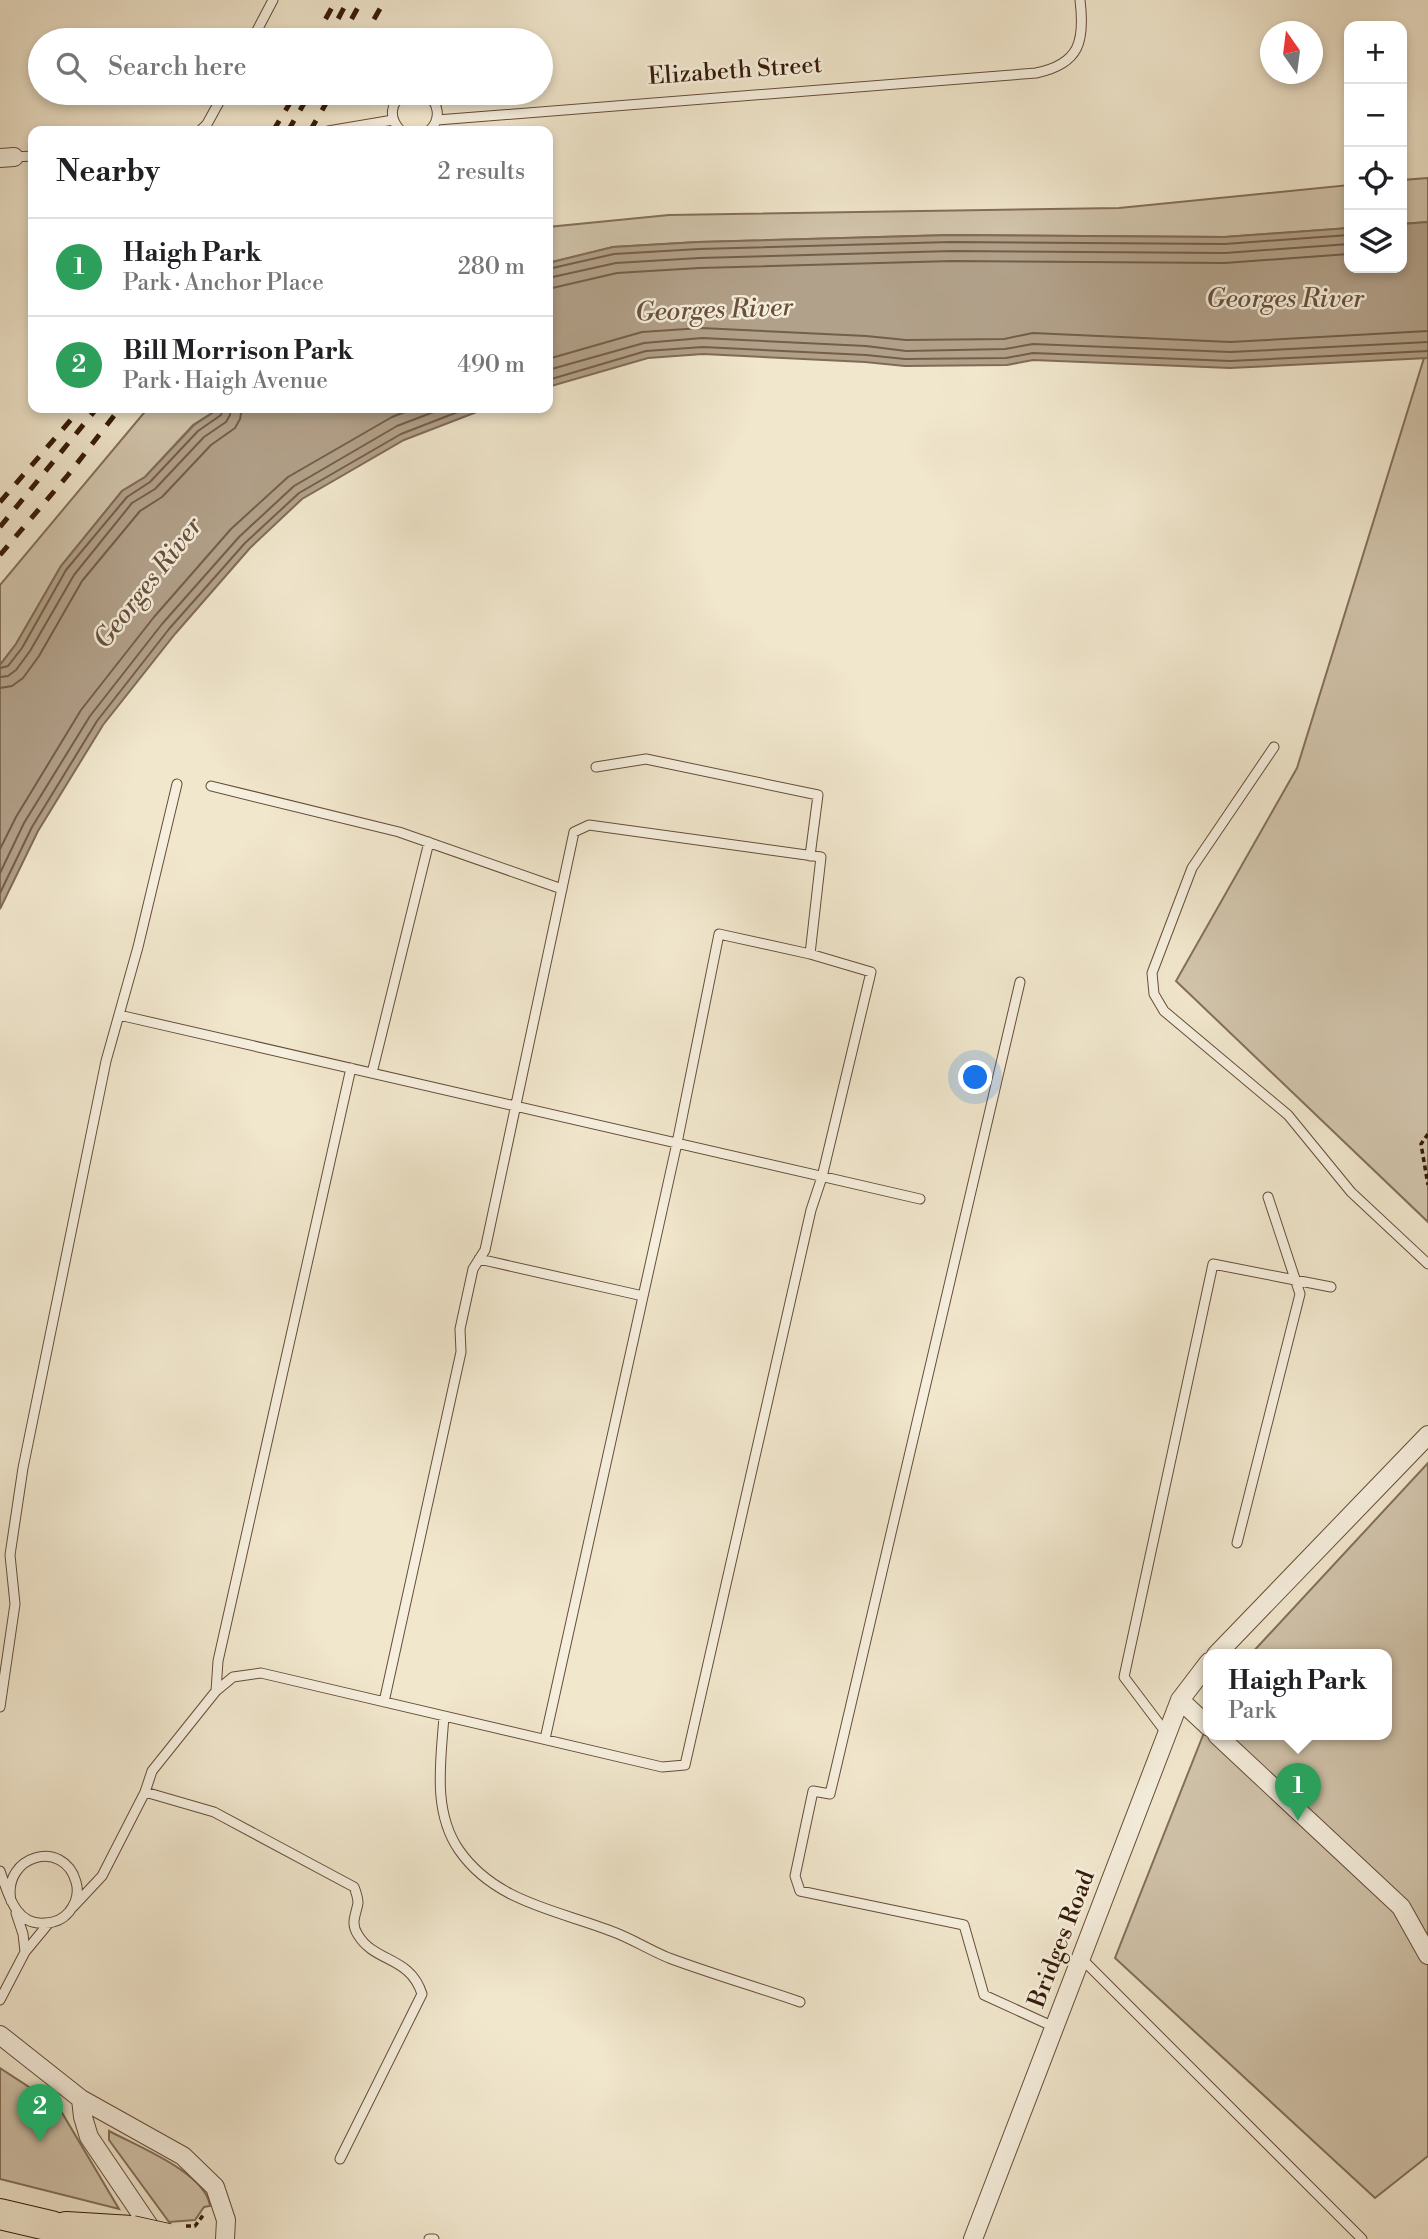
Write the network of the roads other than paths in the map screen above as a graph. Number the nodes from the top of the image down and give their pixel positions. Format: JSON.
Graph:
{"nodes":[{"id":1,"x":273,"y":0,"type":"edge"},
{"id":2,"x":1080,"y":0,"type":"edge"},
{"id":3,"x":258,"y":28,"type":"edge"},
{"id":4,"x":217,"y":105,"type":"edge"},
{"id":5,"x":394,"y":105,"type":"edge"},
{"id":6,"x":436,"y":105,"type":"edge"},
{"id":7,"x":393,"y":120,"type":"junction"},
{"id":8,"x":437,"y":120,"type":"junction"},
{"id":9,"x":205,"y":126,"type":"edge"},
{"id":10,"x":357,"y":126,"type":"edge"},
{"id":11,"x":397,"y":126,"type":"edge"},
{"id":12,"x":433,"y":126,"type":"edge"},
{"id":13,"x":28,"y":156,"type":"edge"},
{"id":14,"x":7,"y":158,"type":"edge"},
{"id":15,"x":1274,"y":747,"type":"dead end"},
{"id":16,"x":596,"y":767,"type":"dead end"},
{"id":17,"x":177,"y":783,"type":"dead end"},
{"id":18,"x":211,"y":786,"type":"dead end"},
{"id":19,"x":429,"y":842,"type":"junction"},
{"id":20,"x":810,"y":856,"type":"junction"},
{"id":21,"x":562,"y":889,"type":"junction"},
{"id":22,"x":810,"y":954,"type":"junction"},
{"id":23,"x":1020,"y":982,"type":"dead end"},
{"id":24,"x":119,"y":1015,"type":"junction"},
{"id":25,"x":351,"y":1068,"type":"junction"},
{"id":26,"x":372,"y":1073,"type":"junction"},
{"id":27,"x":514,"y":1106,"type":"junction"},
{"id":28,"x":677,"y":1143,"type":"junction"},
{"id":29,"x":822,"y":1177,"type":"junction"},
{"id":30,"x":1268,"y":1197,"type":"dead end"},
{"id":31,"x":920,"y":1199,"type":"dead end"},
{"id":32,"x":479,"y":1259,"type":"junction"},
{"id":33,"x":1428,"y":1264,"type":"edge"},
{"id":34,"x":1294,"y":1280,"type":"junction"},
{"id":35,"x":1331,"y":1287,"type":"dead end"},
{"id":36,"x":643,"y":1296,"type":"junction"},
{"id":37,"x":1428,"y":1435,"type":"edge"},
{"id":38,"x":1237,"y":1543,"type":"dead end"},
{"id":39,"x":1222,"y":1649,"type":"edge"},
{"id":40,"x":1203,"y":1670,"type":"edge"},
{"id":41,"x":216,"y":1691,"type":"junction"},
{"id":42,"x":1180,"y":1700,"type":"junction"},
{"id":43,"x":384,"y":1702,"type":"junction"},
{"id":44,"x":0,"y":1707,"type":"edge"},
{"id":45,"x":444,"y":1716,"type":"junction"},
{"id":46,"x":1203,"y":1721,"type":"edge"},
{"id":47,"x":1167,"y":1734,"type":"junction"},
{"id":48,"x":545,"y":1739,"type":"junction"},
{"id":49,"x":1222,"y":1740,"type":"edge"},
{"id":50,"x":145,"y":1792,"type":"junction"},
{"id":51,"x":0,"y":1871,"type":"edge"},
{"id":52,"x":13,"y":1905,"type":"junction"},
{"id":53,"x":73,"y":1907,"type":"junction"},
{"id":54,"x":49,"y":1923,"type":"junction"},
{"id":55,"x":25,"y":1952,"type":"junction"},
{"id":56,"x":1428,"y":1955,"type":"edge"},
{"id":57,"x":1081,"y":1958,"type":"junction"},
{"id":58,"x":0,"y":2000,"type":"edge"},
{"id":59,"x":800,"y":2002,"type":"dead end"},
{"id":60,"x":1054,"y":2027,"type":"junction"},
{"id":61,"x":0,"y":2035,"type":"edge"},
{"id":62,"x":81,"y":2099,"type":"junction"},
{"id":63,"x":340,"y":2159,"type":"dead end"},
{"id":64,"x":0,"y":2214,"type":"edge"},
{"id":65,"x":51,"y":2227,"type":"junction"},
{"id":66,"x":175,"y":2232,"type":"edge"},
{"id":67,"x":145,"y":2235,"type":"edge"},
{"id":68,"x":86,"y":2239,"type":"edge"},
{"id":69,"x":225,"y":2239,"type":"edge"},
{"id":70,"x":973,"y":2239,"type":"edge"},
{"id":71,"x":1362,"y":2239,"type":"edge"}],
"edges":[{"from":1,"to":3,"type":"lane"},
{"from":2,"to":8,"type":"lane","name":"Elizabeth Street"},
{"from":4,"to":9,"type":"lane"},
{"from":5,"to":7,"type":"lane"},
{"from":6,"to":8,"type":"lane"},
{"from":7,"to":10,"type":"lane"},
{"from":7,"to":11,"type":"lane"},
{"from":8,"to":12,"type":"lane"},
{"from":13,"to":14,"type":"lane"},
{"from":15,"to":33,"type":"lane"},
{"from":16,"to":20,"type":"lane"},
{"from":17,"to":24,"type":"lane"},
{"from":18,"to":19,"type":"lane"},
{"from":19,"to":21,"type":"lane"},
{"from":19,"to":26,"type":"lane"},
{"from":20,"to":21,"type":"lane"},
{"from":20,"to":22,"type":"lane"},
{"from":21,"to":27,"type":"lane"},
{"from":22,"to":28,"type":"lane"},
{"from":22,"to":29,"type":"lane"},
{"from":23,"to":60,"type":"lane"},
{"from":24,"to":25,"type":"lane"},
{"from":24,"to":44,"type":"lane"},
{"from":25,"to":26,"type":"lane"},
{"from":25,"to":41,"type":"lane"},
{"from":26,"to":27,"type":"lane"},
{"from":27,"to":28,"type":"lane"},
{"from":27,"to":32,"type":"lane"},
{"from":28,"to":29,"type":"lane"},
{"from":28,"to":36,"type":"lane"},
{"from":29,"to":31,"type":"lane"},
{"from":29,"to":48,"type":"lane"},
{"from":30,"to":34,"type":"lane"},
{"from":32,"to":36,"type":"lane"},
{"from":32,"to":43,"type":"lane"},
{"from":34,"to":35,"type":"lane"},
{"from":34,"to":38,"type":"lane"},
{"from":34,"to":47,"type":"lane"},
{"from":36,"to":48,"type":"lane"},
{"from":37,"to":39,"type":"street"},
{"from":40,"to":42,"type":"street","name":"Bridges Road"},
{"from":41,"to":43,"type":"lane"},
{"from":41,"to":50,"type":"lane"},
{"from":42,"to":46,"type":"street"},
{"from":42,"to":47,"type":"street","name":"Bridges Road"},
{"from":43,"to":45,"type":"lane"},
{"from":45,"to":48,"type":"lane"},
{"from":45,"to":59,"type":"lane"},
{"from":47,"to":57,"type":"street","name":"Bridges Road"},
{"from":49,"to":56,"type":"street"},
{"from":50,"to":53,"type":"lane"},
{"from":50,"to":63,"type":"lane"},
{"from":51,"to":52,"type":"lane"},
{"from":52,"to":53,"type":"lane"},
{"from":52,"to":54,"type":"lane"},
{"from":52,"to":55,"type":"lane"},
{"from":53,"to":54,"type":"lane"},
{"from":54,"to":55,"type":"lane"},
{"from":55,"to":58,"type":"lane"},
{"from":57,"to":60,"type":"street","name":"Bridges Road"},
{"from":57,"to":71,"type":"lane"},
{"from":60,"to":70,"type":"street","name":"Bridges Road"},
{"from":61,"to":62,"type":"street"},
{"from":62,"to":67,"type":"street"},
{"from":62,"to":69,"type":"street"},
{"from":64,"to":65,"type":"highway"},
{"from":65,"to":67,"type":"highway"},
{"from":65,"to":68,"type":"highway"},
{"from":66,"to":67,"type":"highway","bridge":true}]}
